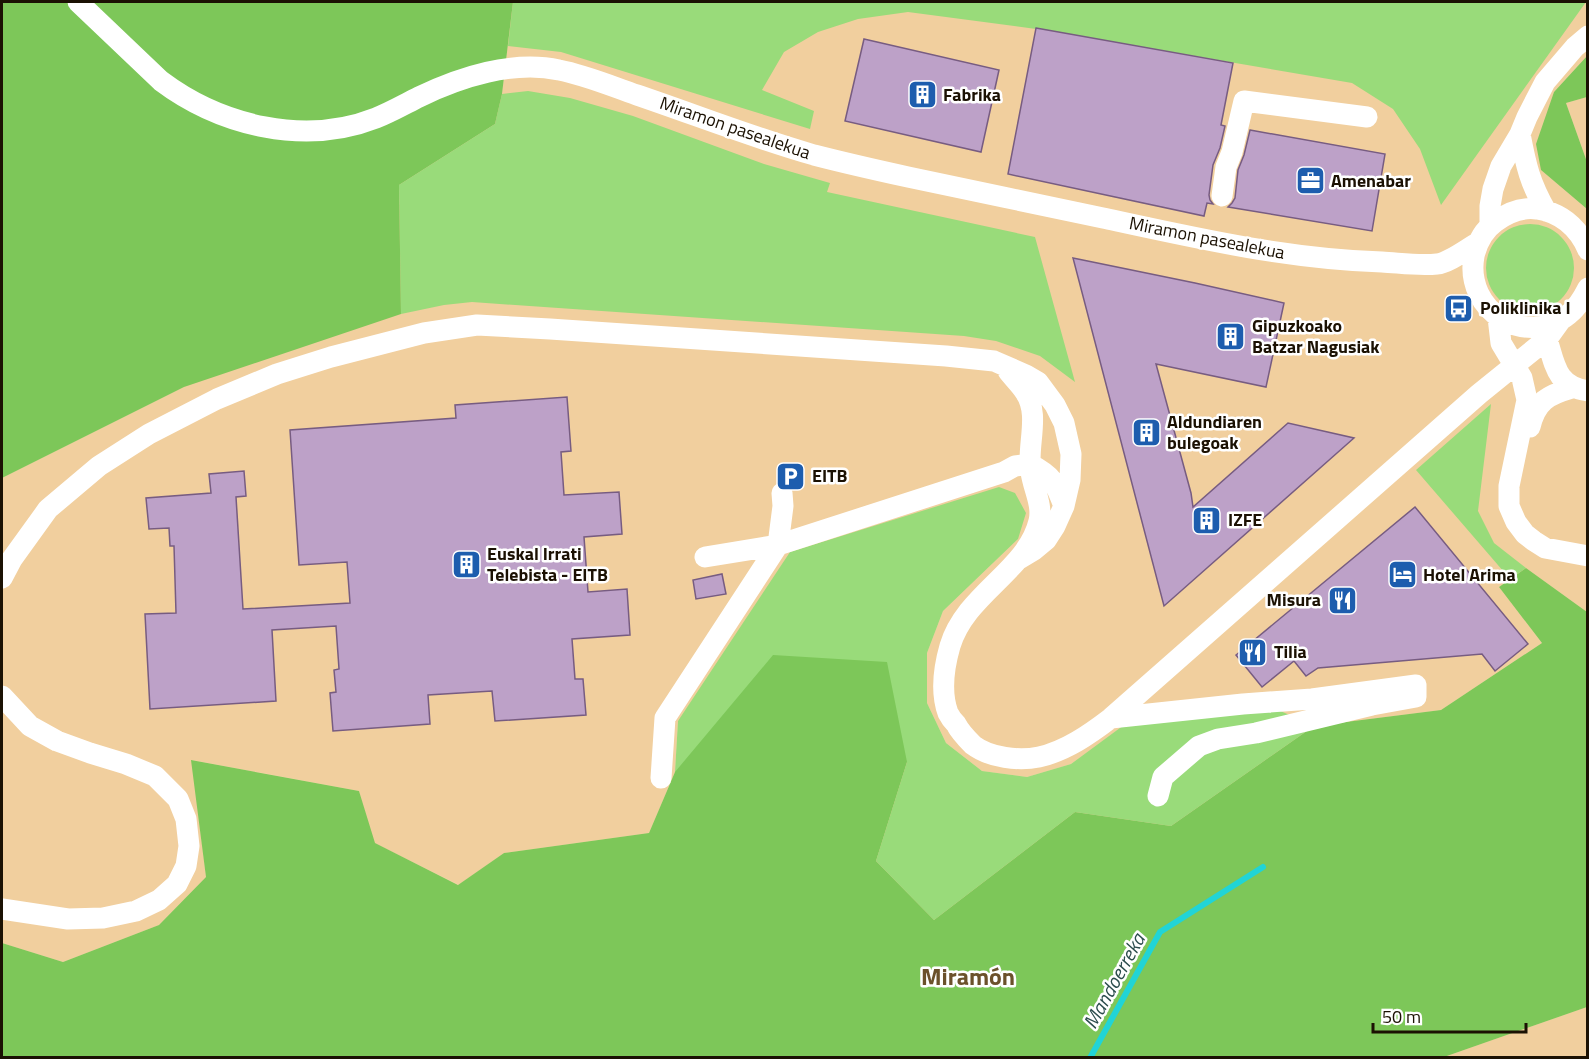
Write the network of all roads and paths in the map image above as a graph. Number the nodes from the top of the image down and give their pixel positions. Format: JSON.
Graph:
{"nodes":[{"id":1,"x":78,"y":2,"type":"edge"},
{"id":2,"x":1587,"y":36,"type":"edge"},
{"id":3,"x":1367,"y":117,"type":"dead end"},
{"id":4,"x":1520,"y":134,"type":"junction"},
{"id":5,"x":1222,"y":196,"type":"dead end"},
{"id":6,"x":1546,"y":211,"type":"junction"},
{"id":7,"x":1484,"y":234,"type":"junction"},
{"id":8,"x":1586,"y":242,"type":"edge"},
{"id":9,"x":1441,"y":264,"type":"junction"},
{"id":10,"x":1477,"y":290,"type":"junction"},
{"id":11,"x":1585,"y":297,"type":"edge"},
{"id":12,"x":1497,"y":317,"type":"junction"},
{"id":13,"x":1560,"y":321,"type":"junction"},
{"id":14,"x":1547,"y":339,"type":"junction"},
{"id":15,"x":1004,"y":365,"type":"junction"},
{"id":16,"x":1514,"y":366,"type":"junction"},
{"id":17,"x":1580,"y":389,"type":"edge"},
{"id":18,"x":1032,"y":433,"type":"junction"},
{"id":19,"x":1066,"y":434,"type":"junction"},
{"id":20,"x":1016,"y":467,"type":"junction"},
{"id":21,"x":782,"y":494,"type":"dead end"},
{"id":22,"x":1064,"y":506,"type":"junction"},
{"id":23,"x":1513,"y":516,"type":"junction"},
{"id":24,"x":777,"y":545,"type":"junction"},
{"id":25,"x":1587,"y":556,"type":"edge"},
{"id":26,"x":705,"y":557,"type":"dead end"},
{"id":27,"x":1019,"y":559,"type":"junction"},
{"id":28,"x":2,"y":578,"type":"edge"},
{"id":29,"x":2,"y":696,"type":"edge"},
{"id":30,"x":1111,"y":718,"type":"junction"},
{"id":31,"x":661,"y":778,"type":"dead end"},
{"id":32,"x":1158,"y":796,"type":"dead end"},
{"id":33,"x":2,"y":909,"type":"edge"}],
"edges":[{"from":1,"to":9,"type":"street","name":"Miramon pasealekua"},
{"from":2,"to":4,"type":"street"},
{"from":3,"to":5,"type":"street"},
{"from":4,"to":6,"type":"street"},
{"from":4,"to":7,"type":"street"},
{"from":6,"to":7,"type":"street"},
{"from":6,"to":8,"type":"street"},
{"from":7,"to":9,"type":"street"},
{"from":7,"to":10,"type":"street"},
{"from":9,"to":10,"type":"street"},
{"from":10,"to":12,"type":"street"},
{"from":11,"to":13,"type":"street"},
{"from":12,"to":13,"type":"street"},
{"from":12,"to":16,"type":"street"},
{"from":13,"to":14,"type":"street"},
{"from":14,"to":16,"type":"street"},
{"from":14,"to":17,"type":"street"},
{"from":15,"to":18,"type":"street"},
{"from":15,"to":19,"type":"street"},
{"from":15,"to":28,"type":"street"},
{"from":16,"to":23,"type":"street"},
{"from":16,"to":30,"type":"street"},
{"from":17,"to":23,"type":"street"},
{"from":18,"to":19,"type":"street"},
{"from":18,"to":20,"type":"street"},
{"from":19,"to":22,"type":"street"},
{"from":20,"to":22,"type":"street"},
{"from":20,"to":24,"type":"street"},
{"from":20,"to":27,"type":"street"},
{"from":21,"to":24,"type":"street"},
{"from":22,"to":27,"type":"street"},
{"from":23,"to":25,"type":"street"},
{"from":24,"to":26,"type":"street"},
{"from":24,"to":31,"type":"street"},
{"from":27,"to":30,"type":"street"},
{"from":29,"to":33,"type":"street"},
{"from":30,"to":32,"type":"street"}]}
